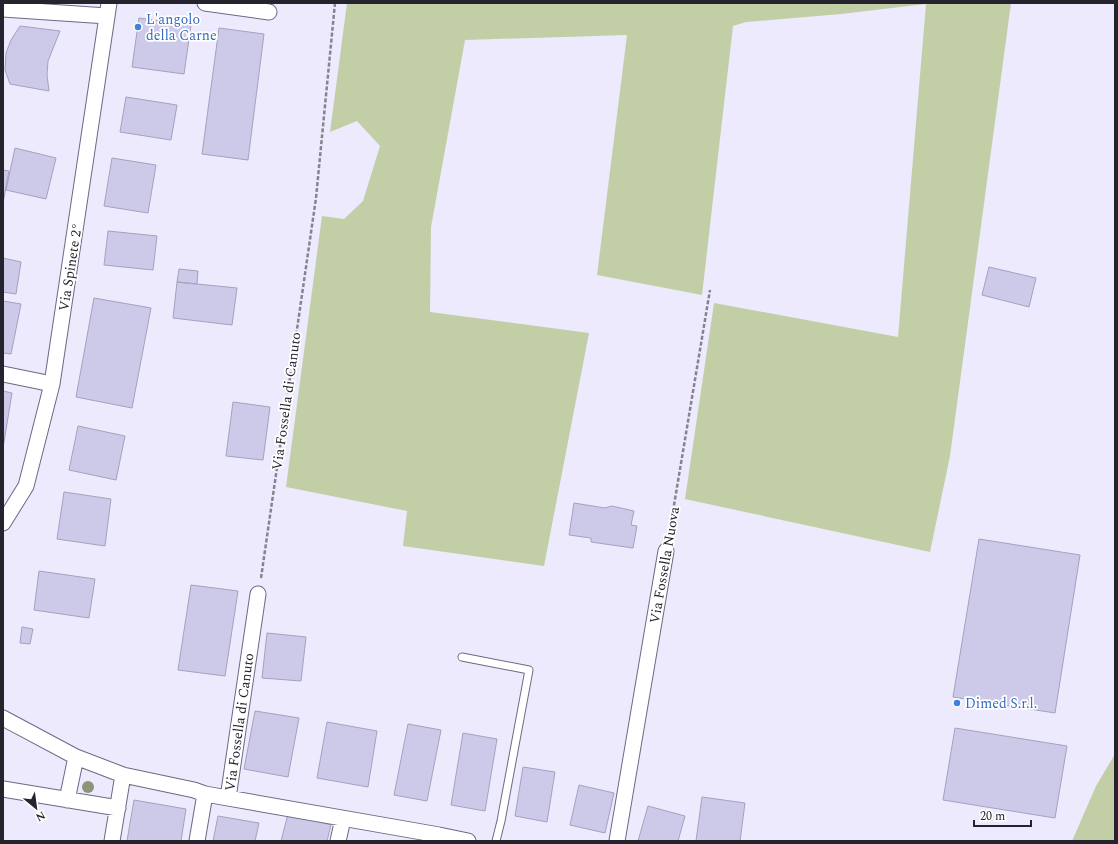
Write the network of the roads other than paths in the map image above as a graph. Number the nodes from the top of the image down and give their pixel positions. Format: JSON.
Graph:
{"nodes":[{"id":1,"x":204,"y":3,"type":"edge"},
{"id":2,"x":3,"y":9,"type":"edge"},
{"id":3,"x":108,"y":10,"type":"edge"},
{"id":4,"x":269,"y":12,"type":"dead end"},
{"id":5,"x":3,"y":374,"type":"edge"},
{"id":6,"x":52,"y":384,"type":"junction"},
{"id":7,"x":3,"y":523,"type":"edge"},
{"id":8,"x":666,"y":551,"type":"road end"},
{"id":9,"x":258,"y":594,"type":"road end"},
{"id":10,"x":462,"y":657,"type":"dead end"},
{"id":11,"x":3,"y":718,"type":"edge"},
{"id":12,"x":76,"y":757,"type":"junction"},
{"id":13,"x":123,"y":775,"type":"junction"},
{"id":14,"x":3,"y":789,"type":"edge"},
{"id":15,"x":205,"y":794,"type":"junction"},
{"id":16,"x":228,"y":798,"type":"junction"},
{"id":17,"x":67,"y":800,"type":"junction"},
{"id":18,"x":118,"y":808,"type":"junction"},
{"id":19,"x":343,"y":819,"type":"junction"},
{"id":20,"x":112,"y":841,"type":"edge"},
{"id":21,"x":197,"y":841,"type":"edge"},
{"id":22,"x":338,"y":841,"type":"edge"},
{"id":23,"x":468,"y":841,"type":"edge"},
{"id":24,"x":496,"y":841,"type":"edge"},
{"id":25,"x":617,"y":841,"type":"edge"}],
"edges":[{"from":1,"to":4,"type":"street"},
{"from":2,"to":3,"type":"street"},
{"from":3,"to":6,"type":"street","name":"Via Spinete 2°"},
{"from":5,"to":6,"type":"street"},
{"from":6,"to":7,"type":"street","name":"Via Spinete 2°"},
{"from":8,"to":25,"type":"street","name":"Via Fossella Nuova"},
{"from":9,"to":16,"type":"street","name":"Via Fossella di Canuto"},
{"from":10,"to":24,"type":"lane"},
{"from":11,"to":12,"type":"street"},
{"from":12,"to":13,"type":"street"},
{"from":12,"to":17,"type":"street"},
{"from":13,"to":15,"type":"street"},
{"from":13,"to":18,"type":"street"},
{"from":14,"to":17,"type":"street"},
{"from":15,"to":16,"type":"street"},
{"from":15,"to":21,"type":"street"},
{"from":16,"to":19,"type":"street"},
{"from":17,"to":18,"type":"street"},
{"from":18,"to":20,"type":"street"},
{"from":19,"to":22,"type":"street"},
{"from":19,"to":23,"type":"street"}]}
